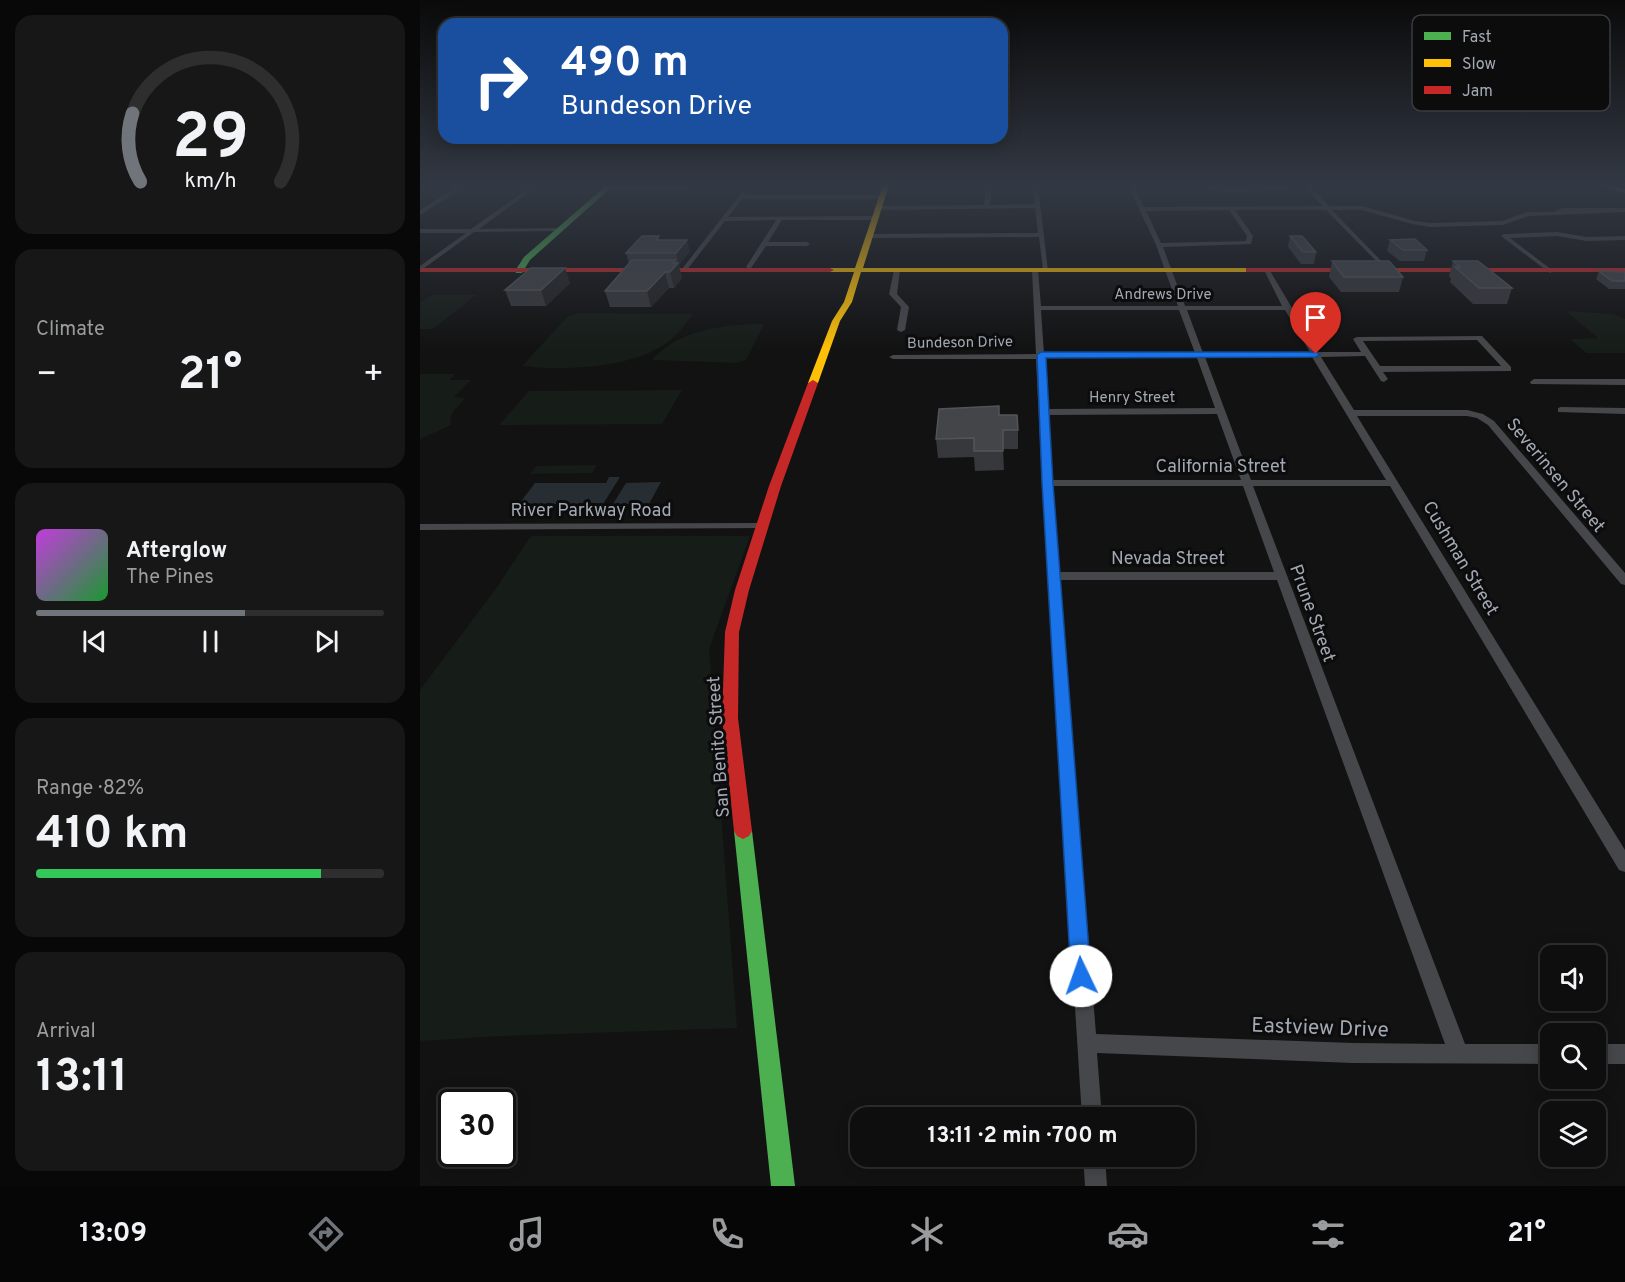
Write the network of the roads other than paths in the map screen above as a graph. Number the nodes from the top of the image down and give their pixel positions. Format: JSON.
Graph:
{"nodes":[{"id":1,"x":460,"y":240,"type":"edge"},
{"id":2,"x":547,"y":240,"type":"edge"},
{"id":3,"x":707,"y":240,"type":"edge"},
{"id":4,"x":767,"y":240,"type":"edge"},
{"id":5,"x":868,"y":240,"type":"edge"},
{"id":6,"x":1042,"y":240,"type":"edge"},
{"id":7,"x":1157,"y":240,"type":"edge"},
{"id":8,"x":1251,"y":240,"type":"edge"},
{"id":9,"x":1358,"y":240,"type":"edge"},
{"id":10,"x":1510,"y":240,"type":"edge"},
{"id":11,"x":765,"y":244,"type":"junction"},
{"id":12,"x":807,"y":244,"type":"dead end"},
{"id":13,"x":1159,"y":245,"type":"junction"},
{"id":14,"x":749,"y":267,"type":"dead end"},
{"id":15,"x":420,"y":270,"type":"edge"},
{"id":16,"x":684,"y":270,"type":"junction"},
{"id":17,"x":859,"y":270,"type":"junction"},
{"id":18,"x":897,"y":270,"type":"junction"},
{"id":19,"x":1041,"y":270,"type":"junction"},
{"id":20,"x":1167,"y":270,"type":"junction"},
{"id":21,"x":1267,"y":270,"type":"junction"},
{"id":22,"x":1387,"y":270,"type":"junction"},
{"id":23,"x":1625,"y":270,"type":"edge"},
{"id":24,"x":519,"y":271,"type":"junction"},
{"id":25,"x":1550,"y":271,"type":"junction"},
{"id":26,"x":1038,"y":308,"type":"junction"},
{"id":27,"x":1181,"y":308,"type":"junction"},
{"id":28,"x":1287,"y":308,"type":"junction"},
{"id":29,"x":901,"y":330,"type":"dead end"},
{"id":30,"x":1316,"y":354,"type":"junction"},
{"id":31,"x":1368,"y":354,"type":"junction"},
{"id":32,"x":1041,"y":355,"type":"junction"},
{"id":33,"x":1199,"y":355,"type":"junction"},
{"id":34,"x":893,"y":357,"type":"dead end"},
{"id":35,"x":1378,"y":369,"type":"junction"},
{"id":36,"x":1384,"y":378,"type":"dead end"},
{"id":37,"x":1534,"y":382,"type":"dead end"},
{"id":38,"x":1625,"y":382,"type":"edge"},
{"id":39,"x":1561,"y":410,"type":"dead end"},
{"id":40,"x":1220,"y":411,"type":"junction"},
{"id":41,"x":1625,"y":411,"type":"edge"},
{"id":42,"x":1044,"y":412,"type":"junction"},
{"id":43,"x":1352,"y":414,"type":"junction"},
{"id":44,"x":1246,"y":482,"type":"junction"},
{"id":45,"x":1047,"y":483,"type":"junction"},
{"id":46,"x":1394,"y":483,"type":"junction"},
{"id":47,"x":763,"y":526,"type":"junction"},
{"id":48,"x":420,"y":527,"type":"edge"},
{"id":49,"x":1056,"y":576,"type":"junction"},
{"id":50,"x":1280,"y":576,"type":"junction"},
{"id":51,"x":1625,"y":581,"type":"edge"},
{"id":52,"x":1625,"y":865,"type":"edge"},
{"id":53,"x":1087,"y":1043,"type":"junction"},
{"id":54,"x":1540,"y":1054,"type":"edge"},
{"id":55,"x":1606,"y":1054,"type":"edge"},
{"id":56,"x":1625,"y":1054,"type":"edge"},
{"id":57,"x":1459,"y":1055,"type":"junction"},
{"id":58,"x":1091,"y":1107,"type":"edge"},
{"id":59,"x":1095,"y":1167,"type":"edge"},
{"id":60,"x":783,"y":1186,"type":"edge"},
{"id":61,"x":1096,"y":1186,"type":"edge"}],
"edges":[{"from":1,"to":15,"type":"street"},
{"from":2,"to":24,"type":"street"},
{"from":3,"to":16,"type":"street"},
{"from":4,"to":11,"type":"street"},
{"from":5,"to":17,"type":"street","name":"San Benito Street"},
{"from":6,"to":19,"type":"street"},
{"from":7,"to":13,"type":"street","name":"Prune Street"},
{"from":8,"to":13,"type":"street"},
{"from":9,"to":22,"type":"street"},
{"from":10,"to":25,"type":"street"},
{"from":11,"to":12,"type":"street"},
{"from":11,"to":14,"type":"street"},
{"from":13,"to":20,"type":"street","name":"Prune Street"},
{"from":15,"to":24,"type":"street"},
{"from":16,"to":17,"type":"street"},
{"from":16,"to":24,"type":"street"},
{"from":17,"to":18,"type":"street"},
{"from":17,"to":47,"type":"street","name":"San Benito Street"},
{"from":18,"to":19,"type":"street"},
{"from":18,"to":29,"type":"street"},
{"from":19,"to":20,"type":"street"},
{"from":19,"to":26,"type":"street"},
{"from":20,"to":21,"type":"street"},
{"from":20,"to":27,"type":"street","name":"Prune Street"},
{"from":21,"to":22,"type":"street"},
{"from":21,"to":28,"type":"street","name":"Cushman Street"},
{"from":22,"to":25,"type":"street"},
{"from":23,"to":25,"type":"street"},
{"from":26,"to":27,"type":"street","name":"Andrews Drive"},
{"from":26,"to":32,"type":"street"},
{"from":27,"to":28,"type":"street","name":"Andrews Drive"},
{"from":27,"to":33,"type":"street","name":"Prune Street"},
{"from":28,"to":30,"type":"street","name":"Cushman Street"},
{"from":30,"to":31,"type":"street","name":"Bundeson Drive"},
{"from":30,"to":33,"type":"street","name":"Bundeson Drive"},
{"from":30,"to":43,"type":"street","name":"Cushman Street"},
{"from":31,"to":35,"type":"street"},
{"from":31,"to":35,"type":"street"},
{"from":32,"to":33,"type":"street","name":"Bundeson Drive"},
{"from":32,"to":34,"type":"street","name":"Bundeson Drive"},
{"from":32,"to":42,"type":"street"},
{"from":33,"to":40,"type":"street","name":"Prune Street"},
{"from":35,"to":36,"type":"street"},
{"from":37,"to":38,"type":"street"},
{"from":39,"to":41,"type":"street"},
{"from":40,"to":42,"type":"street","name":"Henry Street"},
{"from":40,"to":44,"type":"street","name":"Prune Street"},
{"from":42,"to":45,"type":"street"},
{"from":43,"to":46,"type":"street","name":"Cushman Street"},
{"from":43,"to":51,"type":"street","name":"Severinsen Street"},
{"from":44,"to":45,"type":"street","name":"California Street"},
{"from":44,"to":46,"type":"street","name":"California Street"},
{"from":44,"to":50,"type":"street","name":"Prune Street"},
{"from":45,"to":49,"type":"street"},
{"from":46,"to":52,"type":"street","name":"Cushman Street"},
{"from":47,"to":48,"type":"street","name":"River Parkway Road"},
{"from":47,"to":60,"type":"street","name":"San Benito Street"},
{"from":49,"to":50,"type":"street","name":"Nevada Street"},
{"from":49,"to":53,"type":"street"},
{"from":50,"to":57,"type":"street","name":"Prune Street"},
{"from":53,"to":57,"type":"street","name":"Eastview Drive"},
{"from":53,"to":58,"type":"street"},
{"from":54,"to":57,"type":"street","name":"Eastview Drive"},
{"from":55,"to":56,"type":"street"},
{"from":59,"to":61,"type":"street"}]}
